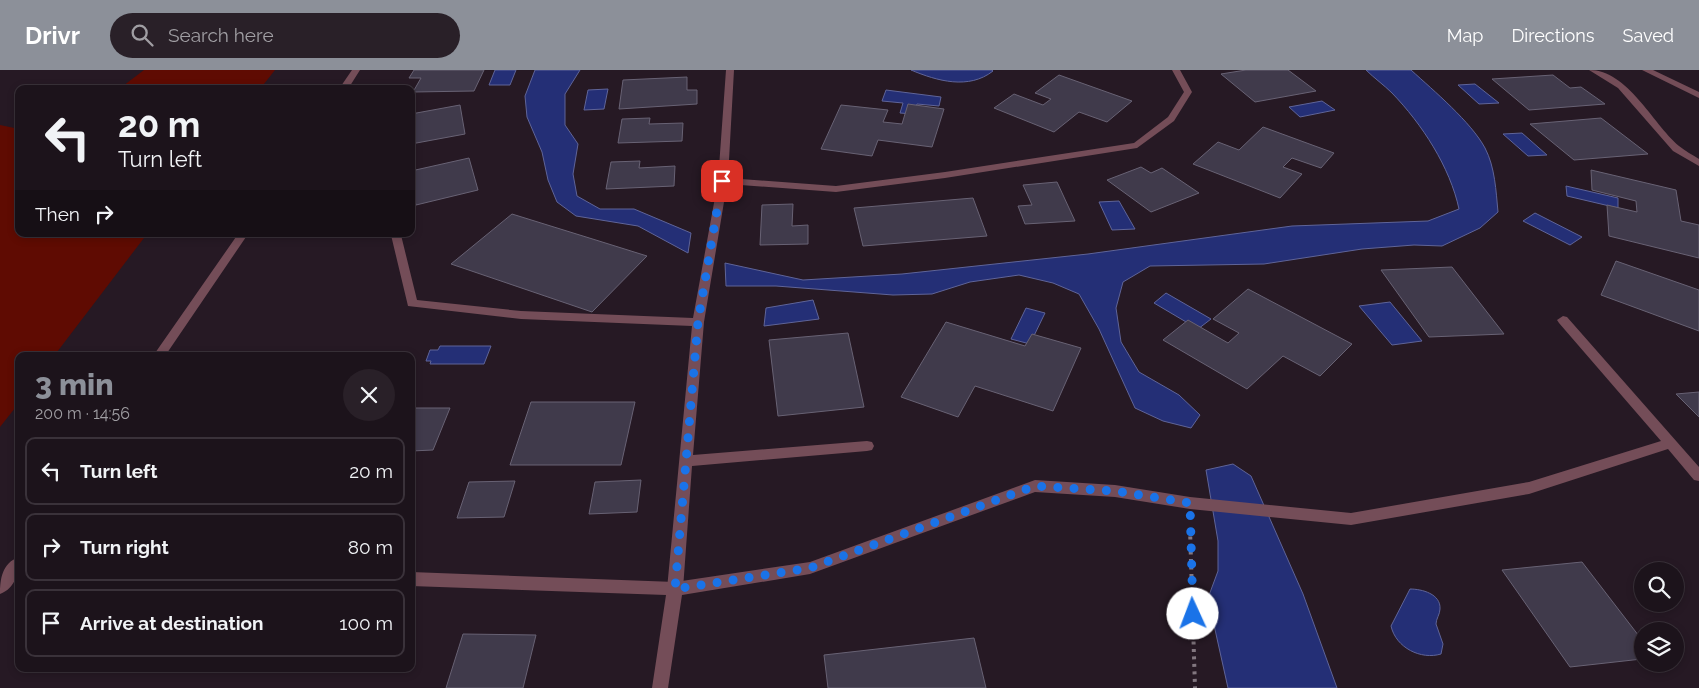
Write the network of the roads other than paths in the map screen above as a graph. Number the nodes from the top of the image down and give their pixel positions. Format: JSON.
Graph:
{"nodes":[{"id":1,"x":356,"y":70,"type":"edge"},
{"id":2,"x":730,"y":70,"type":"edge"},
{"id":3,"x":1176,"y":70,"type":"edge"},
{"id":4,"x":1593,"y":70,"type":"edge"},
{"id":5,"x":1646,"y":70,"type":"edge"},
{"id":6,"x":346,"y":85,"type":"edge"},
{"id":7,"x":1699,"y":95,"type":"edge"},
{"id":8,"x":1699,"y":162,"type":"edge"},
{"id":9,"x":722,"y":181,"type":"junction"},
{"id":10,"x":241,"y":237,"type":"edge"},
{"id":11,"x":396,"y":237,"type":"edge"},
{"id":12,"x":1563,"y":320,"type":"dead end"},
{"id":13,"x":698,"y":322,"type":"junction"},
{"id":14,"x":162,"y":352,"type":"edge"},
{"id":15,"x":1670,"y":443,"type":"junction"},
{"id":16,"x":867,"y":446,"type":"dead end"},
{"id":17,"x":686,"y":461,"type":"junction"},
{"id":18,"x":1699,"y":476,"type":"edge"},
{"id":19,"x":15,"y":569,"type":"edge"},
{"id":20,"x":415,"y":579,"type":"edge"},
{"id":21,"x":0,"y":587,"type":"edge"},
{"id":22,"x":675,"y":589,"type":"junction"},
{"id":23,"x":660,"y":688,"type":"edge"}],
"edges":[{"from":1,"to":6,"type":"street"},
{"from":2,"to":9,"type":"street"},
{"from":3,"to":9,"type":"street"},
{"from":4,"to":8,"type":"street"},
{"from":5,"to":7,"type":"street"},
{"from":9,"to":13,"type":"street"},
{"from":10,"to":14,"type":"street"},
{"from":11,"to":13,"type":"street"},
{"from":12,"to":15,"type":"street"},
{"from":13,"to":17,"type":"street"},
{"from":15,"to":18,"type":"street"},
{"from":15,"to":22,"type":"street"},
{"from":16,"to":17,"type":"street"},
{"from":17,"to":22,"type":"street"},
{"from":19,"to":21,"type":"street"},
{"from":20,"to":22,"type":"street"},
{"from":22,"to":23,"type":"street"}]}
